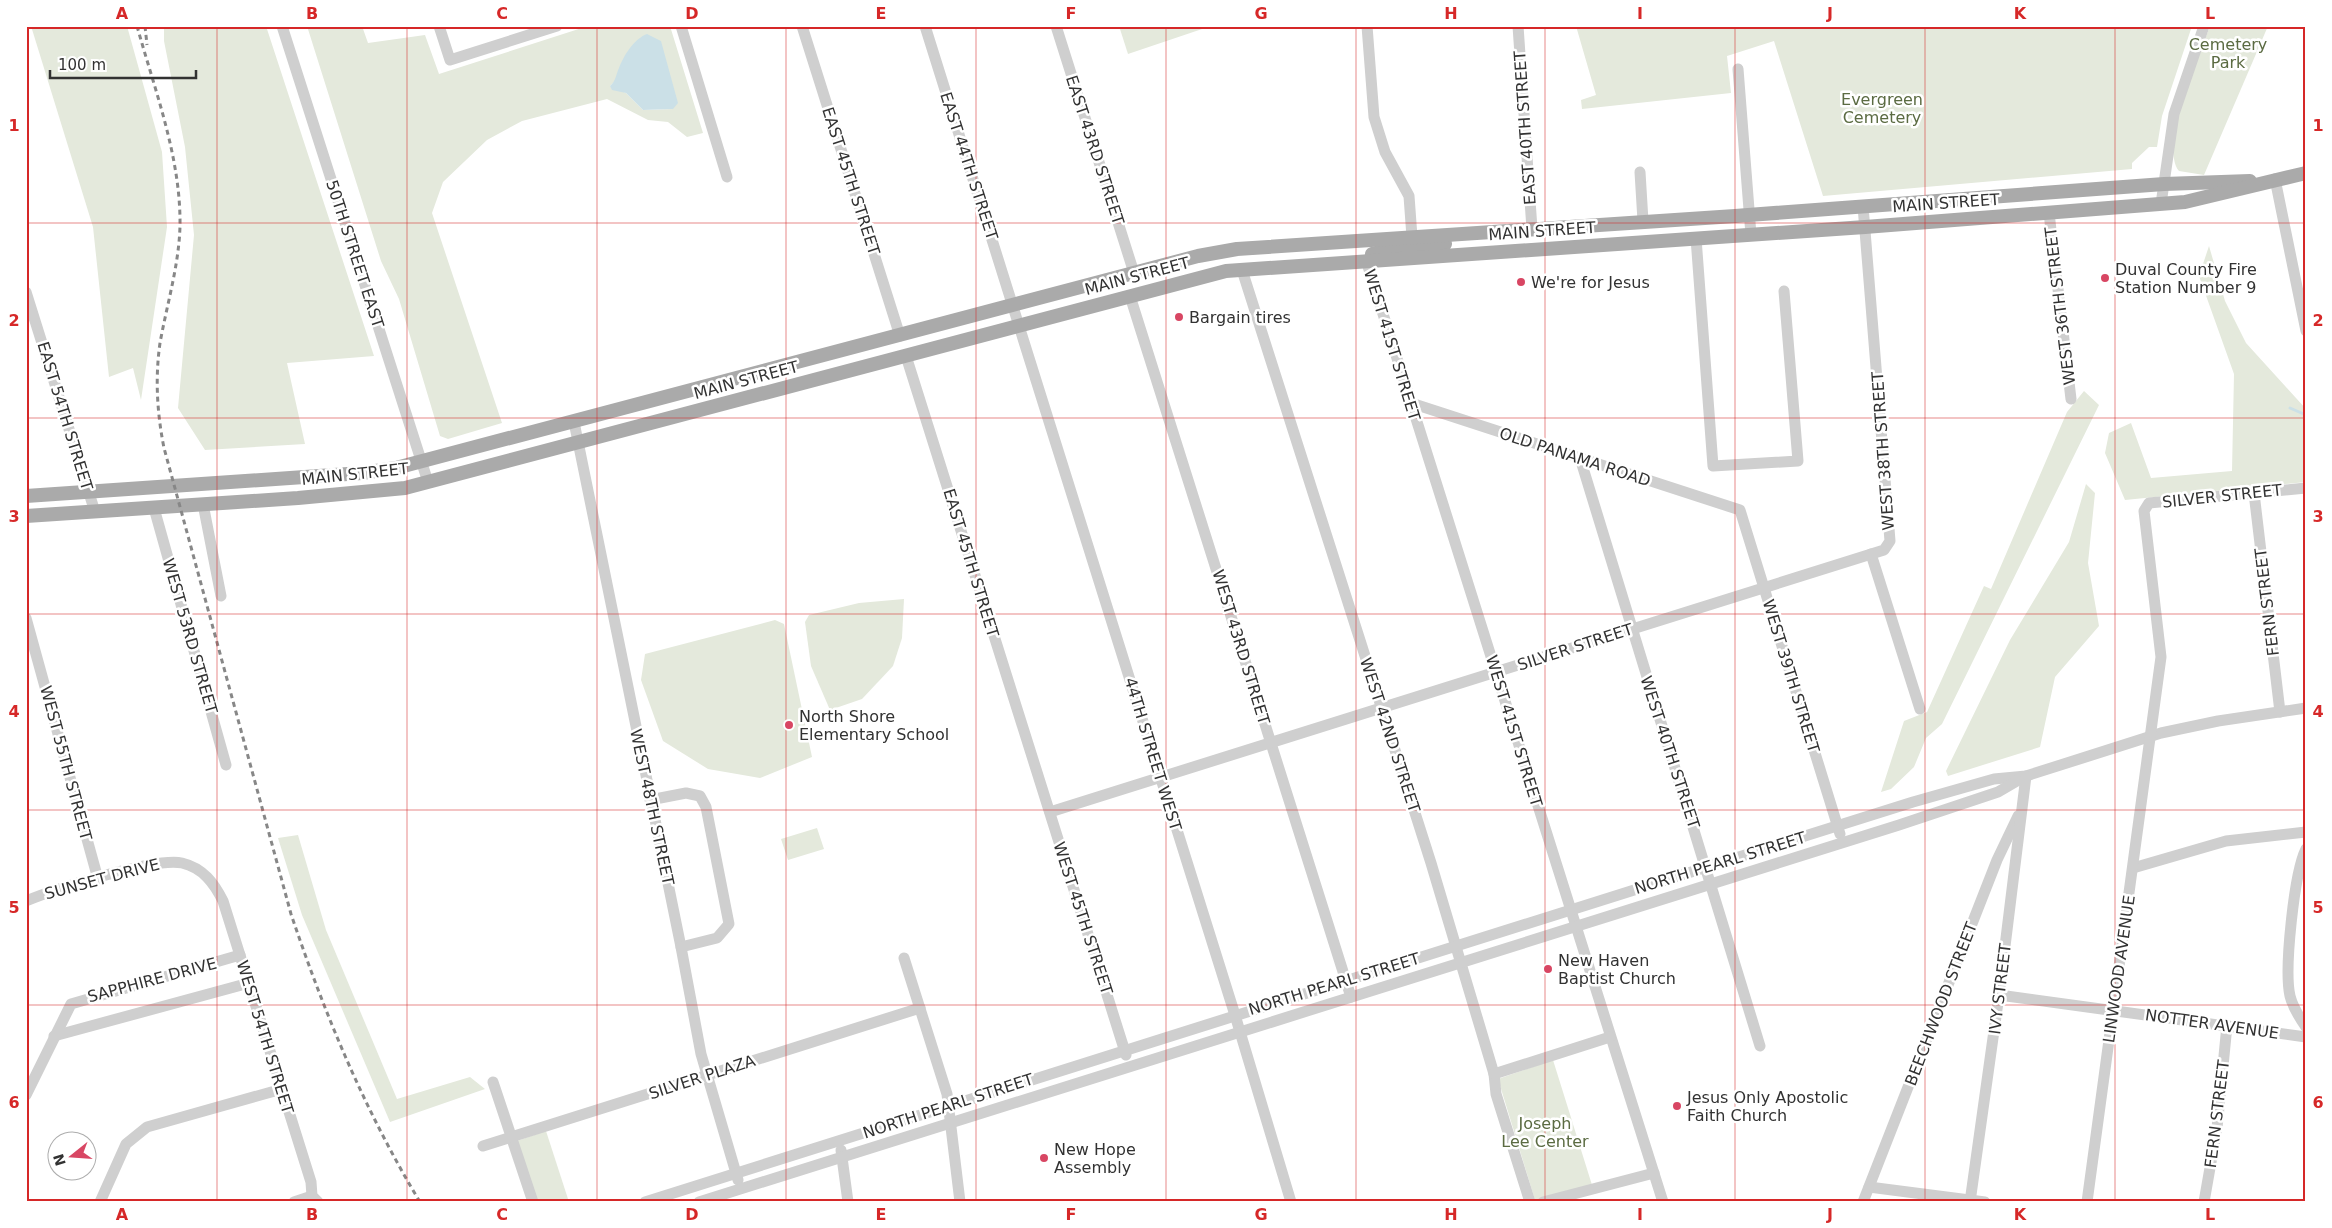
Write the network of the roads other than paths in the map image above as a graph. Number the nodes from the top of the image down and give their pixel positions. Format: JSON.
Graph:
{"nodes":[{"id":1,"x":282,"y":26,"type":"edge"},
{"id":2,"x":439,"y":26,"type":"edge"},
{"id":3,"x":558,"y":26,"type":"edge"},
{"id":4,"x":681,"y":26,"type":"edge"},
{"id":5,"x":802,"y":26,"type":"edge"},
{"id":6,"x":926,"y":26,"type":"edge"},
{"id":7,"x":1056,"y":26,"type":"edge"},
{"id":8,"x":1367,"y":26,"type":"edge"},
{"id":9,"x":1518,"y":26,"type":"edge"},
{"id":10,"x":2204,"y":26,"type":"edge"},
{"id":11,"x":1738,"y":69,"type":"dead end"},
{"id":12,"x":1640,"y":172,"type":"dead end"},
{"id":13,"x":2306,"y":173,"type":"edge"},
{"id":14,"x":727,"y":177,"type":"dead end"},
{"id":15,"x":2275,"y":179,"type":"junction"},
{"id":16,"x":2164,"y":184,"type":"junction"},
{"id":17,"x":2161,"y":204,"type":"junction"},
{"id":18,"x":1863,"y":206,"type":"junction"},
{"id":19,"x":2049,"y":213,"type":"junction"},
{"id":20,"x":1750,"y":215,"type":"junction"},
{"id":21,"x":1643,"y":221,"type":"junction"},
{"id":22,"x":1865,"y":227,"type":"junction"},
{"id":23,"x":1532,"y":229,"type":"junction"},
{"id":24,"x":1504,"y":231,"type":"junction"},
{"id":25,"x":1751,"y":235,"type":"junction"},
{"id":26,"x":1412,"y":237,"type":"junction"},
{"id":27,"x":1696,"y":238,"type":"junction"},
{"id":28,"x":1366,"y":260,"type":"junction"},
{"id":29,"x":1242,"y":270,"type":"junction"},
{"id":30,"x":1134,"y":273,"type":"junction"},
{"id":31,"x":1784,"y":291,"type":"dead end"},
{"id":32,"x":26,"y":292,"type":"edge"},
{"id":33,"x":1130,"y":296,"type":"junction"},
{"id":34,"x":1013,"y":306,"type":"junction"},
{"id":35,"x":1019,"y":325,"type":"junction"},
{"id":36,"x":2306,"y":331,"type":"edge"},
{"id":37,"x":900,"y":336,"type":"junction"},
{"id":38,"x":906,"y":356,"type":"junction"},
{"id":39,"x":2071,"y":399,"type":"dead end"},
{"id":40,"x":1411,"y":403,"type":"junction"},
{"id":41,"x":574,"y":422,"type":"junction"},
{"id":42,"x":578,"y":442,"type":"junction"},
{"id":43,"x":1580,"y":458,"type":"junction"},
{"id":44,"x":422,"y":463,"type":"junction"},
{"id":45,"x":428,"y":482,"type":"junction"},
{"id":46,"x":2306,"y":488,"type":"edge"},
{"id":47,"x":88,"y":492,"type":"junction"},
{"id":48,"x":2254,"y":493,"type":"junction"},
{"id":49,"x":26,"y":496,"type":"edge"},
{"id":50,"x":203,"y":504,"type":"junction"},
{"id":51,"x":154,"y":508,"type":"junction"},
{"id":52,"x":1740,"y":510,"type":"joint"},
{"id":53,"x":95,"y":512,"type":"junction"},
{"id":54,"x":26,"y":516,"type":"edge"},
{"id":55,"x":1872,"y":554,"type":"junction"},
{"id":56,"x":1763,"y":587,"type":"junction"},
{"id":57,"x":221,"y":596,"type":"dead end"},
{"id":58,"x":26,"y":618,"type":"edge"},
{"id":59,"x":1631,"y":629,"type":"junction"},
{"id":60,"x":1495,"y":673,"type":"junction"},
{"id":61,"x":1381,"y":708,"type":"junction"},
{"id":62,"x":2306,"y":708,"type":"edge"},
{"id":63,"x":1920,"y":709,"type":"dead end"},
{"id":64,"x":2280,"y":712,"type":"junction"},
{"id":65,"x":2151,"y":736,"type":"junction"},
{"id":66,"x":1271,"y":743,"type":"junction"},
{"id":67,"x":226,"y":765,"type":"dead end"},
{"id":68,"x":1036,"y":770,"type":"joint"},
{"id":69,"x":2026,"y":776,"type":"junction"},
{"id":70,"x":1160,"y":778,"type":"junction"},
{"id":71,"x":650,"y":800,"type":"junction"},
{"id":72,"x":2022,"y":808,"type":"junction"},
{"id":73,"x":1050,"y":812,"type":"junction"},
{"id":74,"x":1838,"y":826,"type":"junction"},
{"id":75,"x":2306,"y":832,"type":"edge"},
{"id":76,"x":1842,"y":842,"type":"junction"},
{"id":77,"x":2306,"y":849,"type":"edge"},
{"id":78,"x":1706,"y":867,"type":"junction"},
{"id":79,"x":2133,"y":868,"type":"junction"},
{"id":80,"x":205,"y":874,"type":"joint"},
{"id":81,"x":98,"y":879,"type":"junction"},
{"id":82,"x":1711,"y":884,"type":"junction"},
{"id":83,"x":26,"y":901,"type":"edge"},
{"id":84,"x":1570,"y":910,"type":"junction"},
{"id":85,"x":2293,"y":913,"type":"junction"},
{"id":86,"x":2306,"y":915,"type":"edge"},
{"id":87,"x":1575,"y":926,"type":"junction"},
{"id":88,"x":1455,"y":946,"type":"junction"},
{"id":89,"x":681,"y":947,"type":"junction"},
{"id":90,"x":240,"y":955,"type":"junction"},
{"id":91,"x":904,"y":958,"type":"dead end"},
{"id":92,"x":1460,"y":963,"type":"junction"},
{"id":93,"x":1346,"y":980,"type":"junction"},
{"id":94,"x":249,"y":983,"type":"junction"},
{"id":95,"x":1999,"y":995,"type":"junction"},
{"id":96,"x":1351,"y":997,"type":"junction"},
{"id":97,"x":920,"y":1008,"type":"junction"},
{"id":98,"x":2113,"y":1011,"type":"junction"},
{"id":99,"x":1235,"y":1015,"type":"junction"},
{"id":100,"x":2227,"y":1025,"type":"junction"},
{"id":101,"x":2306,"y":1027,"type":"edge"},
{"id":102,"x":1240,"y":1032,"type":"junction"},
{"id":103,"x":54,"y":1036,"type":"junction"},
{"id":104,"x":1610,"y":1037,"type":"junction"},
{"id":105,"x":2306,"y":1037,"type":"edge"},
{"id":106,"x":1760,"y":1046,"type":"dead end"},
{"id":107,"x":1125,"y":1050,"type":"junction"},
{"id":108,"x":1130,"y":1066,"type":"junction"},
{"id":109,"x":1494,"y":1074,"type":"junction"},
{"id":110,"x":706,"y":1076,"type":"junction"},
{"id":111,"x":494,"y":1082,"type":"dead end"},
{"id":112,"x":282,"y":1088,"type":"junction"},
{"id":113,"x":26,"y":1095,"type":"edge"},
{"id":114,"x":948,"y":1106,"type":"junction"},
{"id":115,"x":950,"y":1123,"type":"junction"},
{"id":116,"x":511,"y":1137,"type":"junction"},
{"id":117,"x":839,"y":1140,"type":"junction"},
{"id":118,"x":483,"y":1146,"type":"dead end"},
{"id":119,"x":842,"y":1157,"type":"junction"},
{"id":120,"x":736,"y":1173,"type":"junction"},
{"id":121,"x":1654,"y":1173,"type":"junction"},
{"id":122,"x":1869,"y":1187,"type":"junction"},
{"id":123,"x":740,"y":1189,"type":"junction"},
{"id":124,"x":315,"y":1199,"type":"edge"},
{"id":125,"x":1970,"y":1201,"type":"edge"},
{"id":126,"x":100,"y":1202,"type":"edge"},
{"id":127,"x":294,"y":1202,"type":"edge"},
{"id":128,"x":533,"y":1202,"type":"edge"},
{"id":129,"x":645,"y":1202,"type":"edge"},
{"id":130,"x":699,"y":1202,"type":"edge"},
{"id":131,"x":848,"y":1202,"type":"edge"},
{"id":132,"x":960,"y":1202,"type":"edge"},
{"id":133,"x":1291,"y":1202,"type":"edge"},
{"id":134,"x":1530,"y":1202,"type":"edge"},
{"id":135,"x":1543,"y":1202,"type":"edge"},
{"id":136,"x":1663,"y":1202,"type":"edge"},
{"id":137,"x":1863,"y":1202,"type":"edge"},
{"id":138,"x":1985,"y":1202,"type":"edge"},
{"id":139,"x":2088,"y":1202,"type":"edge"},
{"id":140,"x":2204,"y":1202,"type":"edge"}],
"edges":[{"from":1,"to":44,"type":"street","name":"50TH STREET EAST"},
{"from":2,"to":3,"type":"street"},
{"from":4,"to":14,"type":"street"},
{"from":5,"to":37,"type":"street","name":"EAST 45TH STREET"},
{"from":6,"to":34,"type":"street","name":"EAST 44TH STREET"},
{"from":7,"to":30,"type":"street","name":"EAST 43RD STREET"},
{"from":8,"to":26,"type":"street"},
{"from":9,"to":23,"type":"street","name":"EAST 40TH STREET"},
{"from":10,"to":16,"type":"street"},
{"from":11,"to":20,"type":"street"},
{"from":12,"to":21,"type":"street"},
{"from":13,"to":15,"type":"main road","name":"MAIN STREET"},
{"from":15,"to":16,"type":"main road","name":"MAIN STREET"},
{"from":15,"to":17,"type":"main road","name":"MAIN STREET"},
{"from":15,"to":36,"type":"street"},
{"from":16,"to":17,"type":"street"},
{"from":16,"to":18,"type":"main road","name":"MAIN STREET"},
{"from":17,"to":19,"type":"main road","name":"MAIN STREET"},
{"from":18,"to":20,"type":"main road","name":"MAIN STREET"},
{"from":18,"to":22,"type":"street","name":"WEST 38TH STREET"},
{"from":19,"to":22,"type":"main road","name":"MAIN STREET"},
{"from":19,"to":39,"type":"street","name":"WEST 36TH STREET"},
{"from":20,"to":21,"type":"main road","name":"MAIN STREET"},
{"from":20,"to":25,"type":"street"},
{"from":21,"to":23,"type":"main road","name":"MAIN STREET"},
{"from":22,"to":25,"type":"main road","name":"MAIN STREET"},
{"from":22,"to":55,"type":"street","name":"WEST 38TH STREET"},
{"from":23,"to":24,"type":"main road","name":"MAIN STREET"},
{"from":24,"to":26,"type":"main road","name":"MAIN STREET"},
{"from":24,"to":28,"type":"main road"},
{"from":25,"to":27,"type":"main road","name":"MAIN STREET"},
{"from":26,"to":30,"type":"main road","name":"MAIN STREET"},
{"from":27,"to":28,"type":"main road","name":"MAIN STREET"},
{"from":27,"to":31,"type":"street"},
{"from":28,"to":29,"type":"main road","name":"MAIN STREET"},
{"from":28,"to":40,"type":"street","name":"WEST 41ST STREET"},
{"from":29,"to":33,"type":"main road","name":"MAIN STREET"},
{"from":29,"to":61,"type":"street","name":"WEST 42ND STREET"},
{"from":30,"to":34,"type":"main road","name":"MAIN STREET"},
{"from":32,"to":47,"type":"street","name":"EAST 54TH STREET"},
{"from":33,"to":35,"type":"main road","name":"MAIN STREET"},
{"from":33,"to":66,"type":"street","name":"WEST 43RD STREET"},
{"from":34,"to":35,"type":"street","name":"44TH STREET WEST"},
{"from":34,"to":37,"type":"main road","name":"MAIN STREET"},
{"from":35,"to":38,"type":"main road","name":"MAIN STREET"},
{"from":35,"to":70,"type":"street","name":"44TH STREET WEST"},
{"from":37,"to":41,"type":"main road","name":"MAIN STREET"},
{"from":38,"to":42,"type":"main road","name":"MAIN STREET"},
{"from":38,"to":68,"type":"street","name":"EAST 45TH STREET"},
{"from":40,"to":43,"type":"street","name":"OLD PANAMA ROAD"},
{"from":40,"to":60,"type":"street","name":"WEST 41ST STREET"},
{"from":41,"to":42,"type":"street","name":"WEST 48TH STREET"},
{"from":41,"to":44,"type":"main road","name":"MAIN STREET"},
{"from":42,"to":45,"type":"main road","name":"MAIN STREET"},
{"from":42,"to":71,"type":"street","name":"WEST 48TH STREET"},
{"from":43,"to":52,"type":"street","name":"OLD PANAMA ROAD"},
{"from":43,"to":59,"type":"street","name":"WEST 40TH STREET"},
{"from":44,"to":45,"type":"street","name":"50TH STREET EAST"},
{"from":44,"to":47,"type":"main road","name":"MAIN STREET"},
{"from":45,"to":50,"type":"main road","name":"MAIN STREET"},
{"from":46,"to":48,"type":"street","name":"SILVER STREET"},
{"from":47,"to":49,"type":"main road","name":"MAIN STREET"},
{"from":47,"to":53,"type":"street","name":"EAST 54TH STREET"},
{"from":48,"to":64,"type":"street","name":"FERN STREET"},
{"from":48,"to":65,"type":"street","name":"SILVER STREET"},
{"from":50,"to":51,"type":"main road","name":"MAIN STREET"},
{"from":50,"to":57,"type":"street"},
{"from":51,"to":53,"type":"main road","name":"MAIN STREET"},
{"from":51,"to":67,"type":"street","name":"WEST 53RD STREET"},
{"from":52,"to":56,"type":"street","name":"WEST 39TH STREET"},
{"from":53,"to":54,"type":"main road","name":"MAIN STREET"},
{"from":55,"to":56,"type":"street","name":"SILVER STREET"},
{"from":55,"to":63,"type":"street","name":"WEST 38TH STREET"},
{"from":56,"to":59,"type":"street","name":"SILVER STREET"},
{"from":56,"to":74,"type":"street","name":"WEST 39TH STREET"},
{"from":58,"to":81,"type":"street","name":"WEST 55TH STREET"},
{"from":59,"to":60,"type":"street","name":"SILVER STREET"},
{"from":59,"to":78,"type":"street","name":"WEST 40TH STREET"},
{"from":60,"to":61,"type":"street","name":"SILVER STREET"},
{"from":60,"to":84,"type":"street","name":"WEST 41ST STREET"},
{"from":61,"to":66,"type":"street","name":"SILVER STREET"},
{"from":61,"to":88,"type":"street","name":"WEST 42ND STREET"},
{"from":62,"to":64,"type":"street","name":"NORTH PEARL STREET"},
{"from":64,"to":65,"type":"street","name":"NORTH PEARL STREET"},
{"from":65,"to":69,"type":"street","name":"NORTH PEARL STREET"},
{"from":65,"to":79,"type":"street","name":"LINWOOD AVENUE"},
{"from":66,"to":70,"type":"street","name":"SILVER STREET"},
{"from":66,"to":93,"type":"street","name":"WEST 43RD STREET"},
{"from":68,"to":73,"type":"street","name":"WEST 45TH STREET"},
{"from":69,"to":72,"type":"street","name":"IVY STREET"},
{"from":69,"to":74,"type":"street","name":"NORTH PEARL STREET"},
{"from":69,"to":76,"type":"street","name":"NORTH PEARL STREET"},
{"from":70,"to":73,"type":"street","name":"SILVER STREET"},
{"from":70,"to":99,"type":"street","name":"44TH STREET WEST"},
{"from":71,"to":89,"type":"street","name":"WEST 48TH STREET"},
{"from":71,"to":89,"type":"street"},
{"from":72,"to":95,"type":"street","name":"IVY STREET"},
{"from":72,"to":122,"type":"street","name":"BEECHWOOD STREET"},
{"from":73,"to":107,"type":"street","name":"WEST 45TH STREET"},
{"from":74,"to":76,"type":"street","name":"WEST 39TH STREET"},
{"from":74,"to":78,"type":"street","name":"NORTH PEARL STREET"},
{"from":75,"to":79,"type":"street"},
{"from":76,"to":82,"type":"street","name":"NORTH PEARL STREET"},
{"from":77,"to":85,"type":"street"},
{"from":78,"to":82,"type":"street","name":"WEST 40TH STREET"},
{"from":78,"to":84,"type":"street","name":"NORTH PEARL STREET"},
{"from":79,"to":98,"type":"street","name":"LINWOOD AVENUE"},
{"from":80,"to":81,"type":"street","name":"SUNSET DRIVE"},
{"from":80,"to":90,"type":"street","name":"WEST 54TH STREET"},
{"from":81,"to":83,"type":"street","name":"SUNSET DRIVE"},
{"from":82,"to":87,"type":"street","name":"NORTH PEARL STREET"},
{"from":82,"to":106,"type":"street","name":"WEST 40TH STREET"},
{"from":84,"to":87,"type":"street","name":"WEST 41ST STREET"},
{"from":84,"to":88,"type":"street","name":"NORTH PEARL STREET"},
{"from":85,"to":86,"type":"street"},
{"from":85,"to":101,"type":"street"},
{"from":87,"to":92,"type":"street","name":"NORTH PEARL STREET"},
{"from":87,"to":104,"type":"street","name":"WEST 41ST STREET"},
{"from":88,"to":92,"type":"street","name":"WEST 42ND STREET"},
{"from":88,"to":93,"type":"street","name":"NORTH PEARL STREET"},
{"from":89,"to":110,"type":"street","name":"WEST 48TH STREET"},
{"from":90,"to":94,"type":"street","name":"WEST 54TH STREET"},
{"from":90,"to":103,"type":"street","name":"SAPPHIRE DRIVE"},
{"from":91,"to":97,"type":"street"},
{"from":92,"to":96,"type":"street","name":"NORTH PEARL STREET"},
{"from":92,"to":109,"type":"street","name":"WEST 42ND STREET"},
{"from":93,"to":96,"type":"street","name":"WEST 43RD STREET"},
{"from":93,"to":99,"type":"street","name":"NORTH PEARL STREET"},
{"from":94,"to":103,"type":"street","name":"SAPPHIRE DRIVE"},
{"from":94,"to":112,"type":"street","name":"WEST 54TH STREET"},
{"from":95,"to":98,"type":"street","name":"NOTTER AVENUE"},
{"from":95,"to":125,"type":"street","name":"IVY STREET"},
{"from":96,"to":102,"type":"street","name":"NORTH PEARL STREET"},
{"from":97,"to":110,"type":"street","name":"SILVER PLAZA"},
{"from":97,"to":114,"type":"street"},
{"from":98,"to":100,"type":"street","name":"NOTTER AVENUE"},
{"from":98,"to":139,"type":"street","name":"LINWOOD AVENUE"},
{"from":99,"to":102,"type":"street","name":"44TH STREET WEST"},
{"from":99,"to":107,"type":"street","name":"NORTH PEARL STREET"},
{"from":100,"to":105,"type":"street","name":"NOTTER AVENUE"},
{"from":100,"to":140,"type":"street","name":"FERN STREET"},
{"from":102,"to":108,"type":"street","name":"NORTH PEARL STREET"},
{"from":102,"to":133,"type":"street","name":"44TH STREET WEST"},
{"from":103,"to":113,"type":"street","name":"SAPPHIRE DRIVE"},
{"from":104,"to":109,"type":"street"},
{"from":104,"to":121,"type":"street","name":"WEST 41ST STREET"},
{"from":107,"to":108,"type":"street","name":"WEST 45TH STREET"},
{"from":107,"to":114,"type":"street","name":"NORTH PEARL STREET"},
{"from":108,"to":115,"type":"street","name":"NORTH PEARL STREET"},
{"from":109,"to":134,"type":"street","name":"WEST 42ND STREET"},
{"from":110,"to":116,"type":"street","name":"SILVER PLAZA"},
{"from":110,"to":120,"type":"street","name":"WEST 48TH STREET"},
{"from":111,"to":116,"type":"street"},
{"from":112,"to":124,"type":"street","name":"WEST 54TH STREET"},
{"from":112,"to":126,"type":"street"},
{"from":114,"to":115,"type":"street"},
{"from":114,"to":117,"type":"street","name":"NORTH PEARL STREET"},
{"from":115,"to":119,"type":"street","name":"NORTH PEARL STREET"},
{"from":115,"to":132,"type":"street"},
{"from":116,"to":118,"type":"street","name":"SILVER PLAZA"},
{"from":116,"to":128,"type":"street"},
{"from":117,"to":119,"type":"street"},
{"from":117,"to":120,"type":"street","name":"NORTH PEARL STREET"},
{"from":119,"to":123,"type":"street","name":"NORTH PEARL STREET"},
{"from":119,"to":131,"type":"street"},
{"from":120,"to":123,"type":"street","name":"WEST 48TH STREET"},
{"from":120,"to":129,"type":"street","name":"NORTH PEARL STREET"},
{"from":121,"to":135,"type":"street"},
{"from":121,"to":136,"type":"street","name":"WEST 41ST STREET"},
{"from":122,"to":125,"type":"street"},
{"from":122,"to":137,"type":"street","name":"BEECHWOOD STREET"},
{"from":123,"to":130,"type":"street","name":"NORTH PEARL STREET"},
{"from":124,"to":127,"type":"street"},
{"from":125,"to":138,"type":"street"}]}
